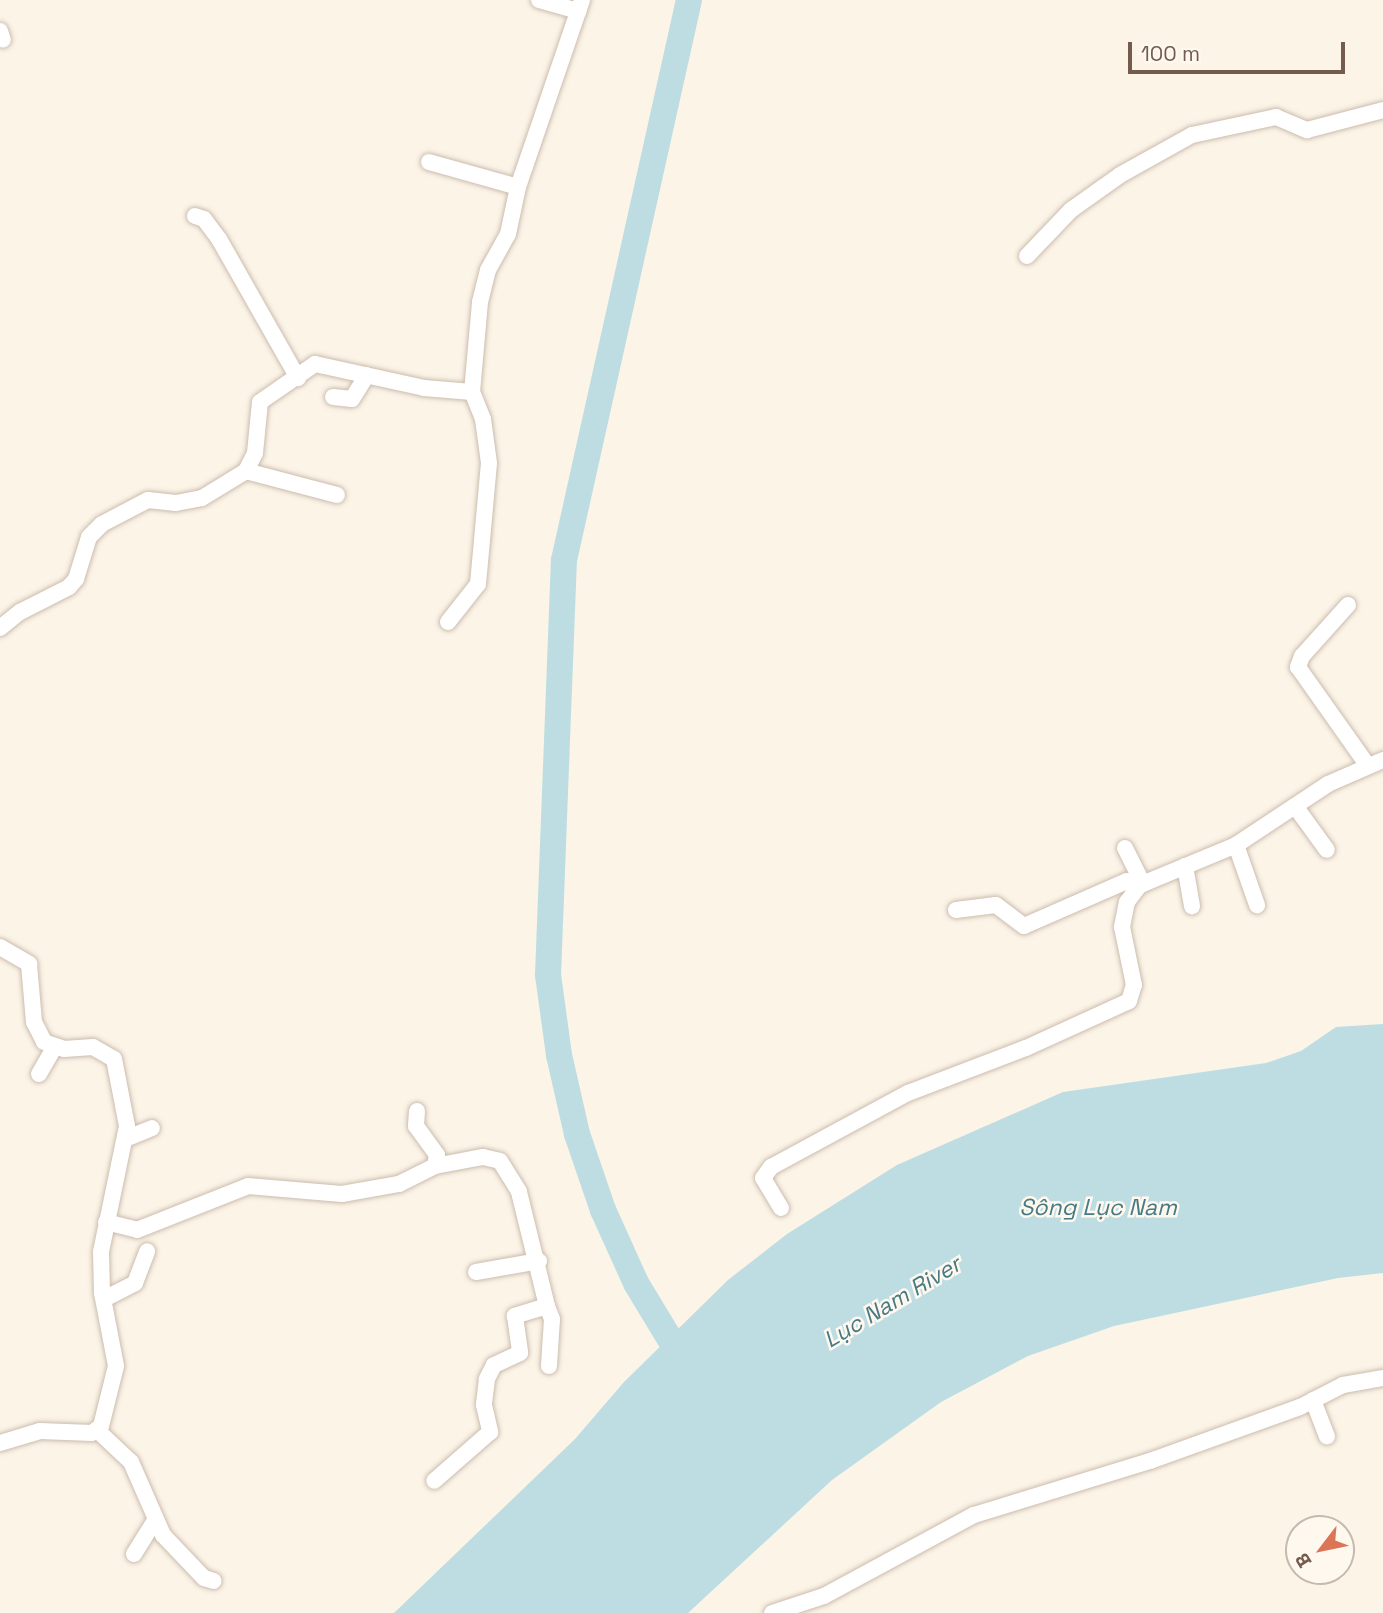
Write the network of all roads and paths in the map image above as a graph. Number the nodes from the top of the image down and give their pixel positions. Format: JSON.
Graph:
{"nodes":[{"id":1,"x":539,"y":0,"type":"edge"},
{"id":2,"x":580,"y":6,"type":"edge"},
{"id":3,"x":1383,"y":110,"type":"edge"},
{"id":4,"x":429,"y":162,"type":"dead end"},
{"id":5,"x":517,"y":187,"type":"junction"},
{"id":6,"x":195,"y":216,"type":"dead end"},
{"id":7,"x":1027,"y":256,"type":"dead end"},
{"id":8,"x":368,"y":375,"type":"junction"},
{"id":9,"x":298,"y":378,"type":"junction"},
{"id":10,"x":472,"y":392,"type":"junction"},
{"id":11,"x":333,"y":397,"type":"dead end"},
{"id":12,"x":246,"y":471,"type":"junction"},
{"id":13,"x":337,"y":495,"type":"dead end"},
{"id":14,"x":1348,"y":604,"type":"dead end"},
{"id":15,"x":448,"y":622,"type":"dead end"},
{"id":16,"x":0,"y":628,"type":"edge"},
{"id":17,"x":1376,"y":763,"type":"edge"},
{"id":18,"x":1295,"y":806,"type":"junction"},
{"id":19,"x":1236,"y":845,"type":"junction"},
{"id":20,"x":1125,"y":848,"type":"dead end"},
{"id":21,"x":1326,"y":850,"type":"dead end"},
{"id":22,"x":1185,"y":866,"type":"junction"},
{"id":23,"x":1141,"y":885,"type":"junction"},
{"id":24,"x":1258,"y":905,"type":"dead end"},
{"id":25,"x":1192,"y":906,"type":"dead end"},
{"id":26,"x":956,"y":910,"type":"dead end"},
{"id":27,"x":0,"y":947,"type":"edge"},
{"id":28,"x":54,"y":1048,"type":"junction"},
{"id":29,"x":39,"y":1074,"type":"dead end"},
{"id":30,"x":417,"y":1111,"type":"dead end"},
{"id":31,"x":152,"y":1128,"type":"dead end"},
{"id":32,"x":125,"y":1139,"type":"junction"},
{"id":33,"x":435,"y":1166,"type":"junction"},
{"id":34,"x":781,"y":1208,"type":"dead end"},
{"id":35,"x":106,"y":1222,"type":"junction"},
{"id":36,"x":147,"y":1251,"type":"dead end"},
{"id":37,"x":538,"y":1261,"type":"junction"},
{"id":38,"x":477,"y":1272,"type":"dead end"},
{"id":39,"x":104,"y":1299,"type":"junction"},
{"id":40,"x":547,"y":1306,"type":"junction"},
{"id":41,"x":549,"y":1366,"type":"dead end"},
{"id":42,"x":1383,"y":1378,"type":"edge"},
{"id":43,"x":1313,"y":1400,"type":"junction"},
{"id":44,"x":97,"y":1430,"type":"junction"},
{"id":45,"x":1327,"y":1436,"type":"dead end"},
{"id":46,"x":0,"y":1443,"type":"edge"},
{"id":47,"x":434,"y":1481,"type":"dead end"},
{"id":48,"x":154,"y":1522,"type":"junction"},
{"id":49,"x":134,"y":1554,"type":"dead end"},
{"id":50,"x":214,"y":1581,"type":"dead end"},
{"id":51,"x":772,"y":1613,"type":"edge"}],
"edges":[{"from":1,"to":2,"type":"street"},
{"from":2,"to":5,"type":"street"},
{"from":3,"to":7,"type":"street"},
{"from":4,"to":5,"type":"street"},
{"from":5,"to":10,"type":"street"},
{"from":6,"to":9,"type":"street"},
{"from":8,"to":9,"type":"street"},
{"from":8,"to":10,"type":"street"},
{"from":8,"to":11,"type":"street"},
{"from":9,"to":12,"type":"street"},
{"from":10,"to":15,"type":"street"},
{"from":12,"to":13,"type":"street"},
{"from":12,"to":16,"type":"street"},
{"from":14,"to":17,"type":"street"},
{"from":17,"to":18,"type":"street"},
{"from":18,"to":19,"type":"street"},
{"from":18,"to":21,"type":"street"},
{"from":19,"to":22,"type":"street"},
{"from":19,"to":24,"type":"street"},
{"from":20,"to":23,"type":"street"},
{"from":22,"to":23,"type":"street"},
{"from":22,"to":25,"type":"street"},
{"from":23,"to":26,"type":"street"},
{"from":23,"to":34,"type":"street"},
{"from":27,"to":28,"type":"street"},
{"from":28,"to":29,"type":"street"},
{"from":28,"to":32,"type":"street"},
{"from":30,"to":33,"type":"street"},
{"from":31,"to":32,"type":"street"},
{"from":32,"to":35,"type":"street"},
{"from":33,"to":35,"type":"street"},
{"from":33,"to":37,"type":"street"},
{"from":35,"to":39,"type":"street"},
{"from":36,"to":39,"type":"street"},
{"from":37,"to":38,"type":"street"},
{"from":37,"to":40,"type":"street"},
{"from":39,"to":44,"type":"street"},
{"from":40,"to":41,"type":"street"},
{"from":40,"to":47,"type":"street"},
{"from":42,"to":43,"type":"street"},
{"from":43,"to":45,"type":"street"},
{"from":43,"to":51,"type":"street"},
{"from":44,"to":46,"type":"street"},
{"from":44,"to":48,"type":"street"},
{"from":48,"to":49,"type":"street"},
{"from":48,"to":50,"type":"street"}]}
